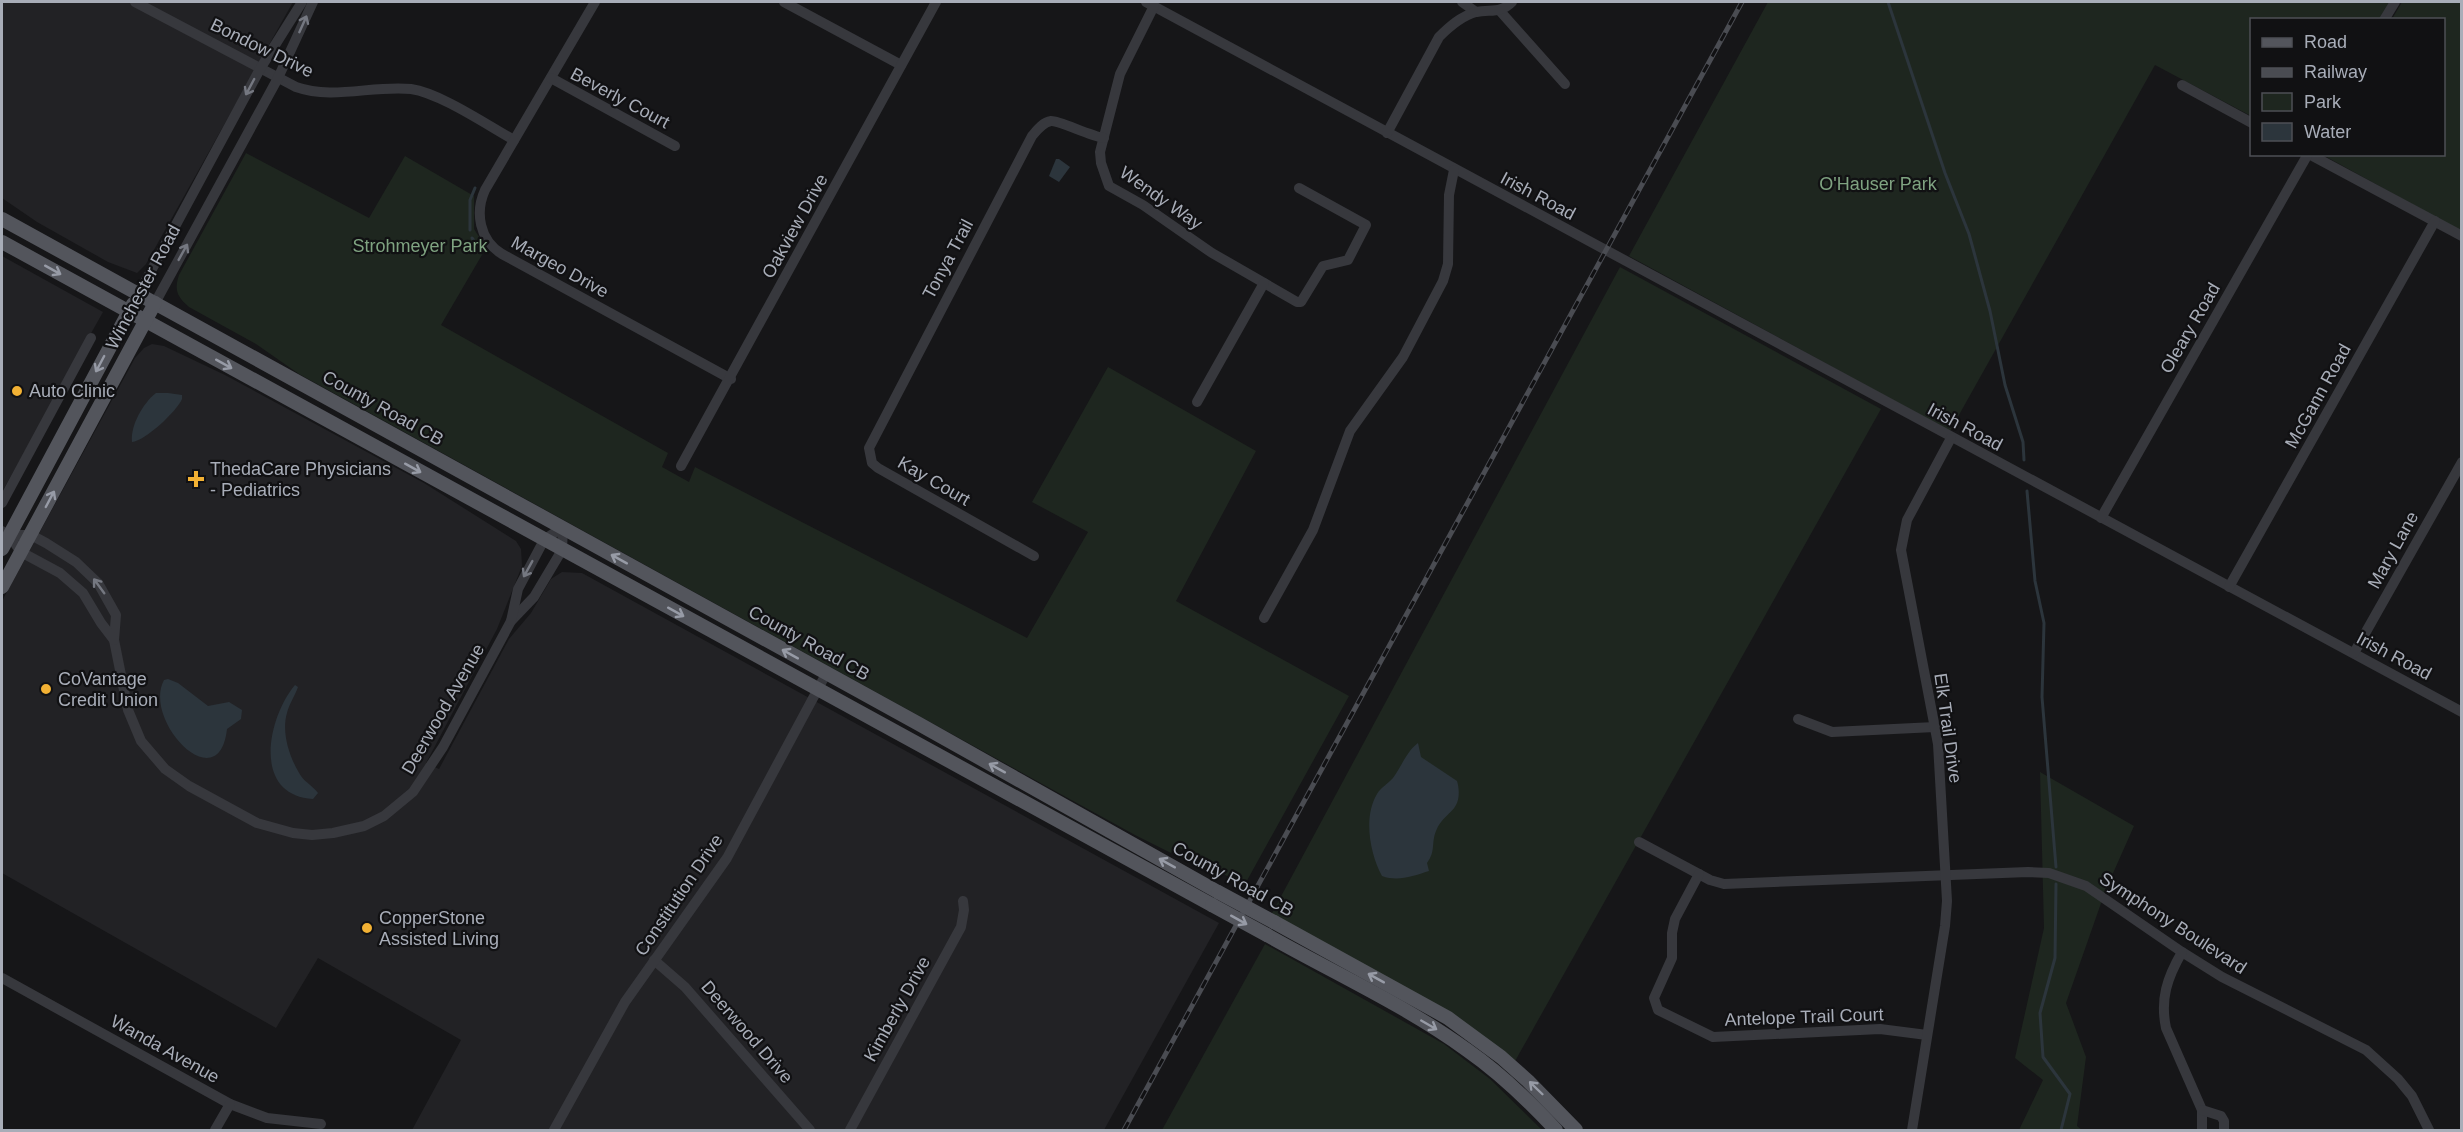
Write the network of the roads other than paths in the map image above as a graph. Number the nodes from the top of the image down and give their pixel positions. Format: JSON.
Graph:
{"nodes":[{"id":1,"x":135,"y":2,"type":"edge"},
{"id":2,"x":302,"y":2,"type":"edge"},
{"id":3,"x":312,"y":2,"type":"edge"},
{"id":4,"x":595,"y":2,"type":"edge"},
{"id":5,"x":784,"y":2,"type":"edge"},
{"id":6,"x":936,"y":2,"type":"edge"},
{"id":7,"x":1462,"y":2,"type":"edge"},
{"id":8,"x":1512,"y":2,"type":"edge"},
{"id":9,"x":2394,"y":2,"type":"edge"},
{"id":10,"x":1150,"y":4,"type":"edge"},
{"id":11,"x":1500,"y":11,"type":"junction"},
{"id":12,"x":1476,"y":12,"type":"junction"},
{"id":13,"x":2385,"y":18,"type":"edge"},
{"id":14,"x":901,"y":65,"type":"junction"},
{"id":15,"x":260,"y":69,"type":"junction"},
{"id":16,"x":278,"y":78,"type":"junction"},
{"id":17,"x":550,"y":78,"type":"junction"},
{"id":18,"x":1565,"y":84,"type":"dead end"},
{"id":19,"x":2182,"y":85,"type":"dead end"},
{"id":20,"x":2250,"y":122,"type":"edge"},
{"id":21,"x":1387,"y":133,"type":"junction"},
{"id":22,"x":1104,"y":138,"type":"junction"},
{"id":23,"x":514,"y":140,"type":"junction"},
{"id":24,"x":675,"y":146,"type":"dead end"},
{"id":25,"x":2308,"y":156,"type":"edge"},
{"id":26,"x":2313,"y":156,"type":"edge"},
{"id":27,"x":1454,"y":170,"type":"junction"},
{"id":28,"x":1299,"y":188,"type":"dead end"},
{"id":29,"x":2,"y":219,"type":"edge"},
{"id":30,"x":2435,"y":221,"type":"junction"},
{"id":31,"x":2462,"y":236,"type":"edge"},
{"id":32,"x":2,"y":242,"type":"edge"},
{"id":33,"x":1264,"y":283,"type":"junction"},
{"id":34,"x":138,"y":295,"type":"junction"},
{"id":35,"x":155,"y":303,"type":"junction"},
{"id":36,"x":128,"y":312,"type":"junction"},
{"id":37,"x":145,"y":321,"type":"junction"},
{"id":38,"x":91,"y":338,"type":"dead end"},
{"id":39,"x":731,"y":379,"type":"junction"},
{"id":40,"x":1197,"y":402,"type":"dead end"},
{"id":41,"x":1951,"y":438,"type":"junction"},
{"id":42,"x":2462,"y":462,"type":"edge"},
{"id":43,"x":681,"y":466,"type":"dead end"},
{"id":44,"x":879,"y":468,"type":"joint"},
{"id":45,"x":2,"y":503,"type":"edge"},
{"id":46,"x":2101,"y":518,"type":"junction"},
{"id":47,"x":563,"y":528,"type":"junction"},
{"id":48,"x":5,"y":533,"type":"edge"},
{"id":49,"x":31,"y":536,"type":"junction"},
{"id":50,"x":544,"y":540,"type":"junction"},
{"id":51,"x":2,"y":549,"type":"edge"},
{"id":52,"x":562,"y":550,"type":"junction"},
{"id":53,"x":21,"y":552,"type":"junction"},
{"id":54,"x":1034,"y":556,"type":"dead end"},
{"id":55,"x":2,"y":587,"type":"edge"},
{"id":56,"x":2229,"y":587,"type":"junction"},
{"id":57,"x":1264,"y":618,"type":"dead end"},
{"id":58,"x":511,"y":621,"type":"junction"},
{"id":59,"x":114,"y":640,"type":"junction"},
{"id":60,"x":2354,"y":653,"type":"junction"},
{"id":61,"x":826,"y":674,"type":"junction"},
{"id":62,"x":818,"y":691,"type":"junction"},
{"id":63,"x":2462,"y":712,"type":"edge"},
{"id":64,"x":1798,"y":719,"type":"dead end"},
{"id":65,"x":1935,"y":726,"type":"junction"},
{"id":66,"x":1639,"y":842,"type":"dead end"},
{"id":67,"x":1699,"y":874,"type":"junction"},
{"id":68,"x":1946,"y":875,"type":"junction"},
{"id":69,"x":963,"y":901,"type":"dead end"},
{"id":70,"x":2182,"y":952,"type":"junction"},
{"id":71,"x":654,"y":960,"type":"junction"},
{"id":72,"x":2,"y":978,"type":"edge"},
{"id":73,"x":1927,"y":1035,"type":"junction"},
{"id":74,"x":230,"y":1104,"type":"junction"},
{"id":75,"x":2202,"y":1110,"type":"junction"},
{"id":76,"x":321,"y":1124,"type":"dead end"},
{"id":77,"x":216,"y":1131,"type":"edge"},
{"id":78,"x":554,"y":1131,"type":"edge"},
{"id":79,"x":810,"y":1131,"type":"edge"},
{"id":80,"x":850,"y":1131,"type":"edge"},
{"id":81,"x":1556,"y":1131,"type":"edge"},
{"id":82,"x":1576,"y":1131,"type":"edge"},
{"id":83,"x":1912,"y":1131,"type":"edge"},
{"id":84,"x":2202,"y":1131,"type":"edge"},
{"id":85,"x":2224,"y":1131,"type":"edge"},
{"id":86,"x":2429,"y":1131,"type":"edge"}],
"edges":[{"from":1,"to":15,"type":"street","name":"Bondow Drive"},
{"from":2,"to":15,"type":"street","name":"Winchester Road"},
{"from":16,"to":3,"type":"street","name":"Winchester Road","one_way":true},
{"from":4,"to":17,"type":"street","name":"Margeo Drive"},
{"from":5,"to":14,"type":"street"},
{"from":6,"to":14,"type":"street","name":"Oakview Drive"},
{"from":7,"to":12,"type":"street"},
{"from":8,"to":11,"type":"street"},
{"from":9,"to":13,"type":"street"},
{"from":10,"to":21,"type":"street","name":"Irish Road"},
{"from":10,"to":22,"type":"street","name":"Wendy Way"},
{"from":11,"to":12,"type":"street"},
{"from":11,"to":18,"type":"street"},
{"from":12,"to":21,"type":"street"},
{"from":14,"to":39,"type":"street","name":"Oakview Drive"},
{"from":15,"to":16,"type":"street","name":"Bondow Drive"},
{"from":15,"to":34,"type":"street","name":"Winchester Road","one_way":true},
{"from":16,"to":23,"type":"street","name":"Bondow Drive"},
{"from":35,"to":16,"type":"street","name":"Winchester Road","one_way":true},
{"from":17,"to":23,"type":"street","name":"Margeo Drive"},
{"from":17,"to":24,"type":"street","name":"Beverly Court"},
{"from":19,"to":20,"type":"street"},
{"from":21,"to":27,"type":"street","name":"Irish Road"},
{"from":22,"to":33,"type":"street","name":"Wendy Way"},
{"from":22,"to":44,"type":"street","name":"Tonya Trail"},
{"from":23,"to":39,"type":"street","name":"Margeo Drive"},
{"from":25,"to":46,"type":"street","name":"Oleary Road"},
{"from":26,"to":30,"type":"street"},
{"from":27,"to":41,"type":"street","name":"Irish Road"},
{"from":27,"to":57,"type":"street"},
{"from":28,"to":33,"type":"street","name":"Wendy Way"},
{"from":29,"to":34,"type":"main road","name":"County Road CB"},
{"from":30,"to":31,"type":"street"},
{"from":30,"to":56,"type":"street","name":"McGann Road"},
{"from":32,"to":36,"type":"main road","name":"County Road CB","one_way":true},
{"from":33,"to":40,"type":"street"},
{"from":34,"to":35,"type":"main road","name":"County Road CB"},
{"from":34,"to":36,"type":"main road","name":"Winchester Road"},
{"from":35,"to":37,"type":"main road","name":"Winchester Road"},
{"from":35,"to":47,"type":"main road","name":"County Road CB"},
{"from":36,"to":37,"type":"main road","name":"County Road CB"},
{"from":36,"to":48,"type":"main road","name":"Winchester Road","one_way":true},
{"from":49,"to":37,"type":"main road","name":"Winchester Road","one_way":true},
{"from":37,"to":50,"type":"main road","name":"County Road CB","one_way":true},
{"from":38,"to":45,"type":"street"},
{"from":39,"to":43,"type":"street","name":"Oakview Drive"},
{"from":41,"to":46,"type":"street","name":"Irish Road"},
{"from":41,"to":65,"type":"street","name":"Elk Trail Drive"},
{"from":42,"to":60,"type":"street","name":"Mary Lane"},
{"from":44,"to":54,"type":"street","name":"Kay Court"},
{"from":46,"to":56,"type":"street","name":"Irish Road"},
{"from":47,"to":50,"type":"street","name":"Deerwood Avenue"},
{"from":47,"to":52,"type":"street","name":"Deerwood Avenue"},
{"from":61,"to":47,"type":"main road","name":"County Road CB","one_way":true},
{"from":48,"to":49,"type":"street","name":"Deerwood Avenue"},
{"from":48,"to":51,"type":"main road","name":"Winchester Road"},
{"from":48,"to":53,"type":"street","name":"Deerwood Avenue"},
{"from":49,"to":53,"type":"main road","name":"Winchester Road"},
{"from":59,"to":49,"type":"street","name":"Deerwood Avenue","one_way":true},
{"from":50,"to":52,"type":"main road","name":"County Road CB"},
{"from":50,"to":58,"type":"street","name":"Deerwood Avenue","one_way":true},
{"from":52,"to":58,"type":"street","name":"Deerwood Avenue"},
{"from":52,"to":62,"type":"main road","name":"County Road CB","one_way":true},
{"from":53,"to":55,"type":"main road","name":"Winchester Road"},
{"from":53,"to":59,"type":"street","name":"Deerwood Avenue"},
{"from":56,"to":60,"type":"street","name":"Irish Road"},
{"from":58,"to":59,"type":"street","name":"Deerwood Avenue"},
{"from":60,"to":63,"type":"street","name":"Irish Road"},
{"from":61,"to":62,"type":"street","name":"Constitution Drive"},
{"from":82,"to":61,"type":"main road","name":"County Road CB","one_way":true,"bridge":true},
{"from":62,"to":71,"type":"street","name":"Constitution Drive"},
{"from":62,"to":81,"type":"main road","name":"County Road CB","one_way":true,"bridge":true},
{"from":64,"to":65,"type":"street"},
{"from":65,"to":68,"type":"street","name":"Elk Trail Drive"},
{"from":66,"to":67,"type":"street","name":"Symphony Boulevard"},
{"from":67,"to":68,"type":"street","name":"Symphony Boulevard"},
{"from":67,"to":73,"type":"street","name":"Antelope Trail Court"},
{"from":68,"to":70,"type":"street","name":"Symphony Boulevard"},
{"from":68,"to":73,"type":"street","name":"Elk Trail Drive"},
{"from":69,"to":80,"type":"street","name":"Kimberly Drive"},
{"from":70,"to":75,"type":"street"},
{"from":70,"to":86,"type":"street","name":"Symphony Boulevard"},
{"from":71,"to":78,"type":"street","name":"Constitution Drive"},
{"from":71,"to":79,"type":"street","name":"Deerwood Drive"},
{"from":72,"to":74,"type":"street","name":"Wanda Avenue"},
{"from":73,"to":83,"type":"street","name":"Elk Trail Drive"},
{"from":74,"to":76,"type":"street","name":"Wanda Avenue"},
{"from":74,"to":77,"type":"street"},
{"from":75,"to":84,"type":"street"},
{"from":75,"to":85,"type":"street"}]}
